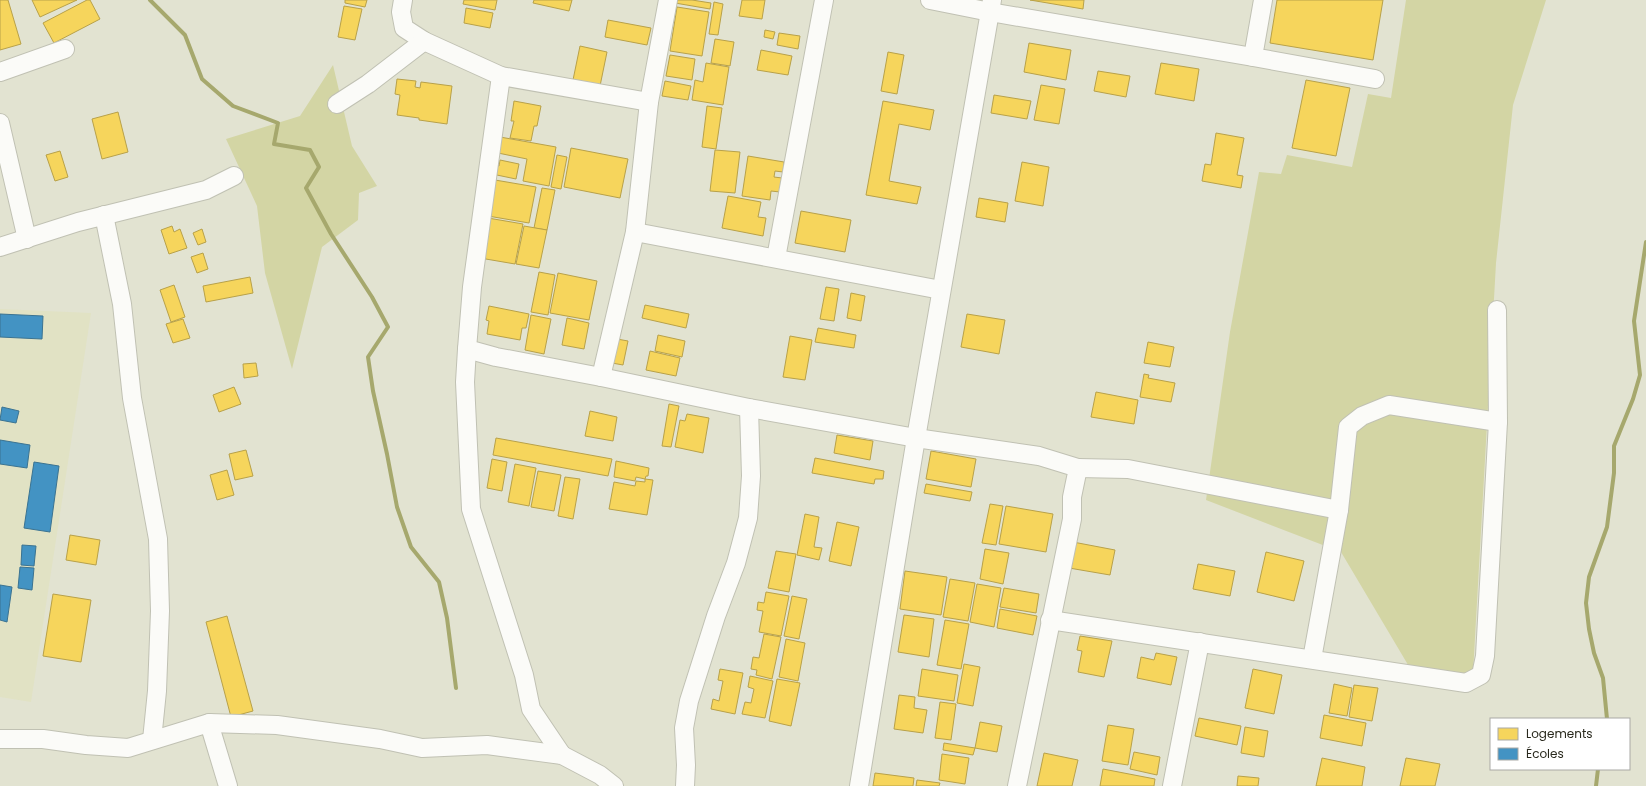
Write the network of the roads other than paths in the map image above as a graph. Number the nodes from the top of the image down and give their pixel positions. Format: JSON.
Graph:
{"nodes":[{"id":1,"x":403,"y":0,"type":"edge"},
{"id":2,"x":668,"y":0,"type":"edge"},
{"id":3,"x":824,"y":0,"type":"edge"},
{"id":4,"x":930,"y":0,"type":"edge"},
{"id":5,"x":1263,"y":0,"type":"edge"},
{"id":6,"x":991,"y":6,"type":"edge"},
{"id":7,"x":424,"y":41,"type":"junction"},
{"id":8,"x":65,"y":49,"type":"dead end"},
{"id":9,"x":1253,"y":57,"type":"junction"},
{"id":10,"x":0,"y":72,"type":"edge"},
{"id":11,"x":501,"y":76,"type":"junction"},
{"id":12,"x":1375,"y":79,"type":"dead end"},
{"id":13,"x":649,"y":102,"type":"junction"},
{"id":14,"x":337,"y":104,"type":"dead end"},
{"id":15,"x":0,"y":123,"type":"edge"},
{"id":16,"x":234,"y":176,"type":"dead end"},
{"id":17,"x":104,"y":215,"type":"junction"},
{"id":18,"x":635,"y":232,"type":"junction"},
{"id":19,"x":27,"y":239,"type":"junction"},
{"id":20,"x":0,"y":247,"type":"edge"},
{"id":21,"x":776,"y":258,"type":"junction"},
{"id":22,"x":941,"y":290,"type":"junction"},
{"id":23,"x":1498,"y":310,"type":"dead end"},
{"id":24,"x":467,"y":349,"type":"junction"},
{"id":25,"x":601,"y":377,"type":"junction"},
{"id":26,"x":749,"y":408,"type":"junction"},
{"id":27,"x":1498,"y":422,"type":"junction"},
{"id":28,"x":916,"y":438,"type":"junction"},
{"id":29,"x":1078,"y":468,"type":"junction"},
{"id":30,"x":1339,"y":510,"type":"junction"},
{"id":31,"x":1050,"y":620,"type":"junction"},
{"id":32,"x":1200,"y":642,"type":"junction"},
{"id":33,"x":1312,"y":659,"type":"junction"},
{"id":34,"x":209,"y":723,"type":"junction"},
{"id":35,"x":0,"y":739,"type":"edge"},
{"id":36,"x":152,"y":740,"type":"junction"},
{"id":37,"x":562,"y":755,"type":"junction"},
{"id":38,"x":228,"y":786,"type":"edge"},
{"id":39,"x":614,"y":786,"type":"edge"},
{"id":40,"x":685,"y":786,"type":"edge"},
{"id":41,"x":860,"y":786,"type":"edge"},
{"id":42,"x":1017,"y":786,"type":"edge"},
{"id":43,"x":1172,"y":786,"type":"edge"}],
"edges":[{"from":1,"to":7,"type":"street"},
{"from":2,"to":13,"type":"street"},
{"from":3,"to":21,"type":"street"},
{"from":4,"to":6,"type":"street"},
{"from":5,"to":9,"type":"street"},
{"from":6,"to":9,"type":"street"},
{"from":6,"to":22,"type":"street"},
{"from":7,"to":11,"type":"street"},
{"from":7,"to":14,"type":"street"},
{"from":8,"to":10,"type":"street"},
{"from":9,"to":12,"type":"street"},
{"from":11,"to":13,"type":"street"},
{"from":11,"to":24,"type":"street"},
{"from":13,"to":18,"type":"street"},
{"from":15,"to":19,"type":"street"},
{"from":16,"to":17,"type":"street"},
{"from":17,"to":19,"type":"street"},
{"from":17,"to":36,"type":"street"},
{"from":18,"to":21,"type":"street"},
{"from":18,"to":25,"type":"street"},
{"from":19,"to":20,"type":"street"},
{"from":21,"to":22,"type":"street"},
{"from":22,"to":28,"type":"street"},
{"from":23,"to":27,"type":"street"},
{"from":24,"to":25,"type":"street"},
{"from":24,"to":37,"type":"street"},
{"from":25,"to":26,"type":"street"},
{"from":26,"to":28,"type":"street"},
{"from":26,"to":40,"type":"street"},
{"from":27,"to":30,"type":"street"},
{"from":27,"to":33,"type":"street"},
{"from":28,"to":29,"type":"street"},
{"from":28,"to":41,"type":"street"},
{"from":29,"to":30,"type":"street"},
{"from":29,"to":31,"type":"street"},
{"from":30,"to":33,"type":"street"},
{"from":31,"to":32,"type":"street"},
{"from":31,"to":42,"type":"street"},
{"from":32,"to":33,"type":"street"},
{"from":32,"to":43,"type":"street"},
{"from":34,"to":36,"type":"street"},
{"from":34,"to":37,"type":"street"},
{"from":34,"to":38,"type":"street"},
{"from":35,"to":36,"type":"street"},
{"from":37,"to":39,"type":"street"}]}
